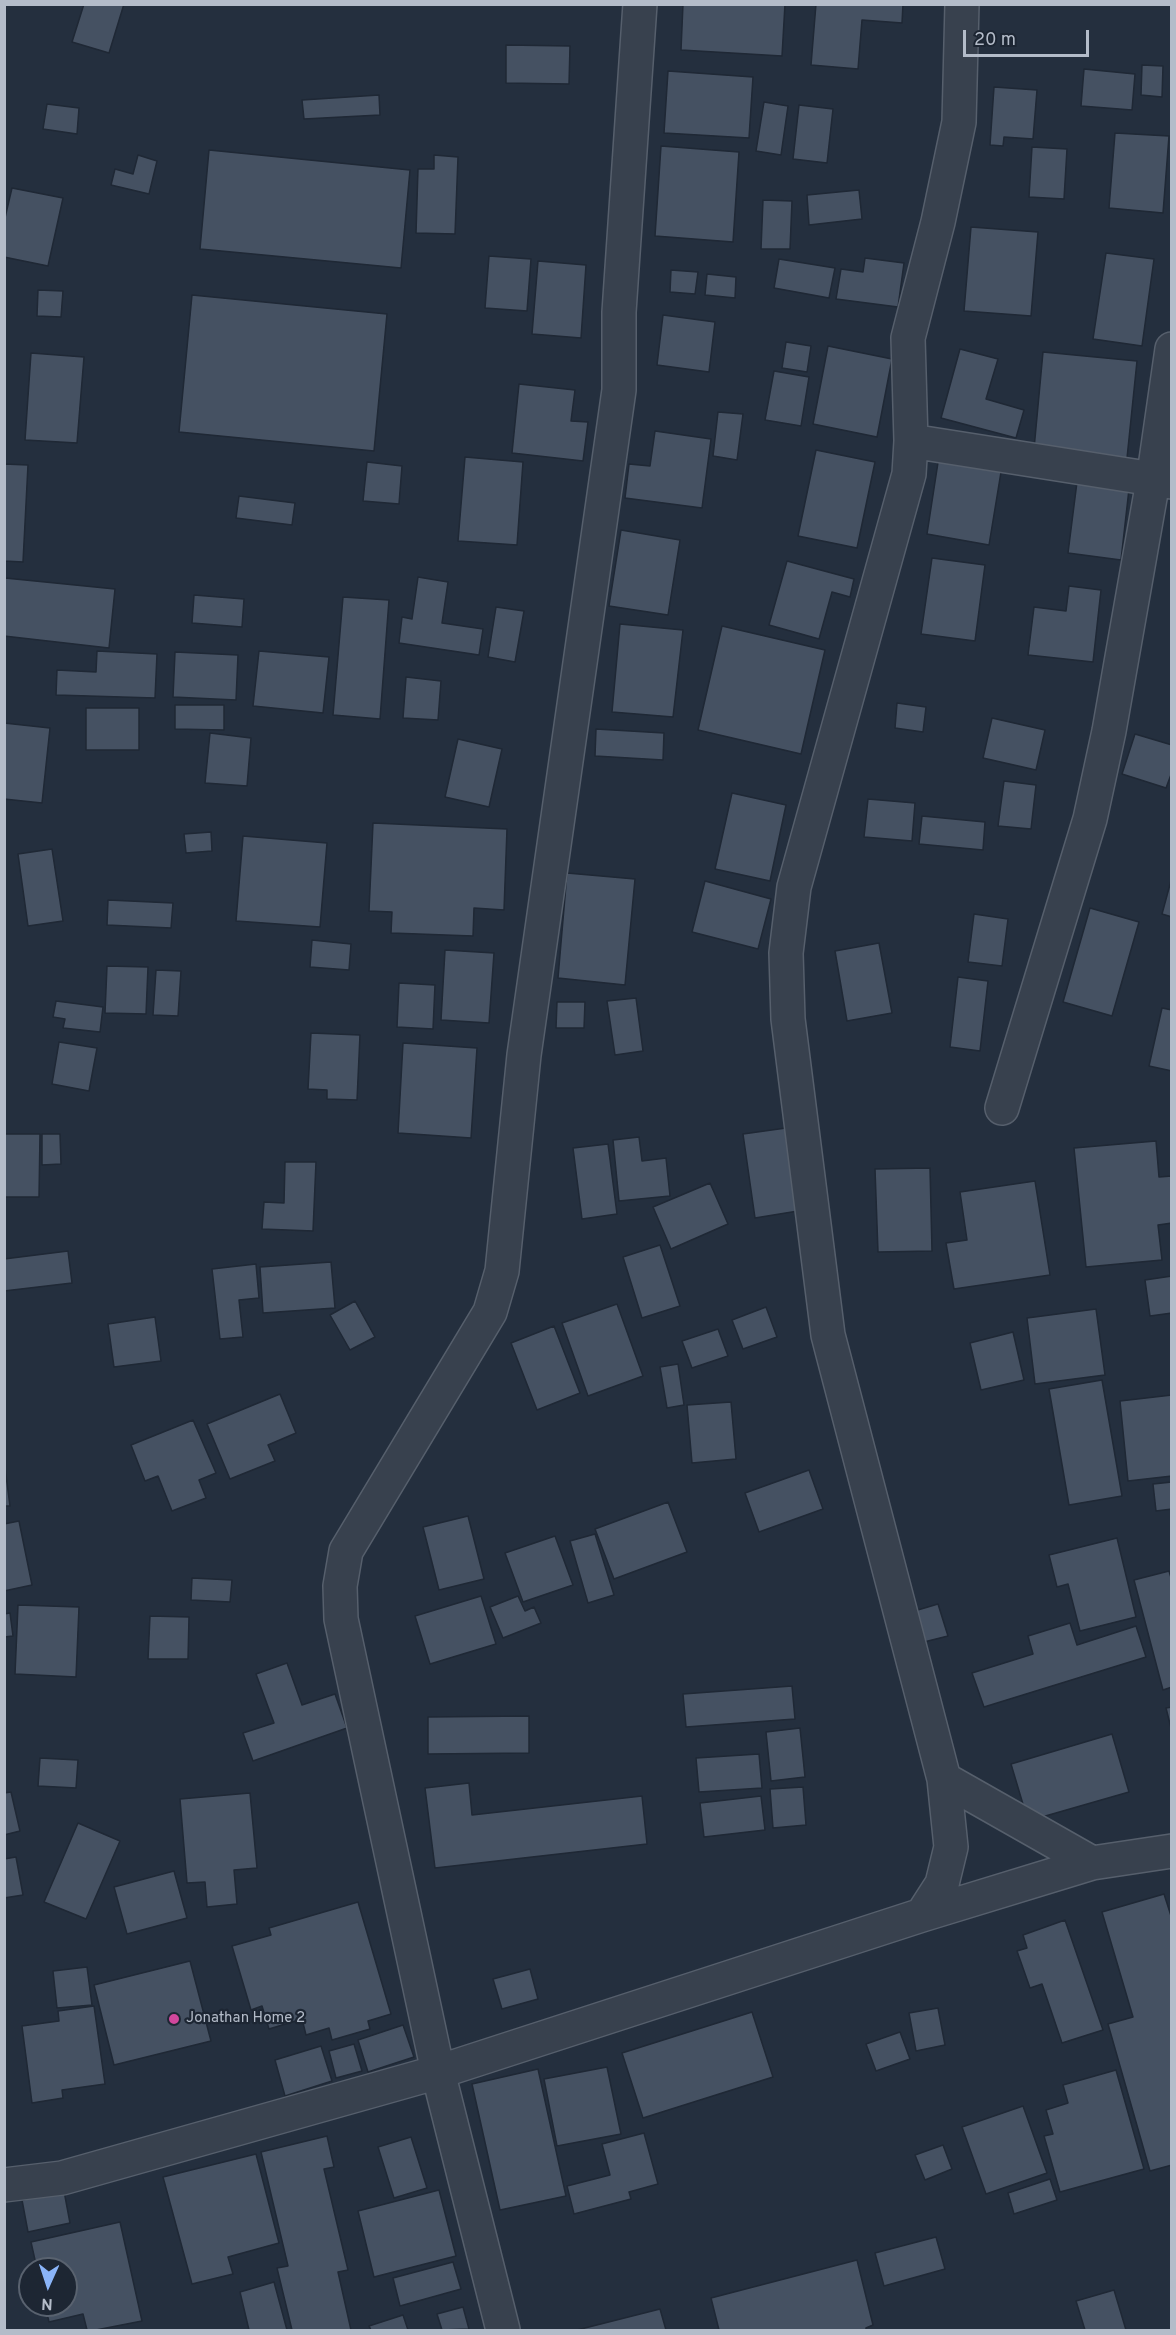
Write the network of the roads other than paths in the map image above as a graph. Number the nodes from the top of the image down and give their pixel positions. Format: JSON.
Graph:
{"nodes":[{"id":1,"x":640,"y":4,"type":"edge"},
{"id":2,"x":962,"y":4,"type":"edge"},
{"id":3,"x":1172,"y":349,"type":"edge"},
{"id":4,"x":911,"y":441,"type":"junction"},
{"id":5,"x":1162,"y":482,"type":"edge"},
{"id":6,"x":1002,"y":1108,"type":"dead end"},
{"id":7,"x":944,"y":1779,"type":"junction"},
{"id":8,"x":1172,"y":1851,"type":"edge"},
{"id":9,"x":1092,"y":1863,"type":"junction"},
{"id":10,"x":922,"y":1915,"type":"junction"},
{"id":11,"x":438,"y":2072,"type":"junction"},
{"id":12,"x":4,"y":2185,"type":"edge"},
{"id":13,"x":503,"y":2331,"type":"edge"}],
"edges":[{"from":1,"to":11,"type":"street"},
{"from":2,"to":4,"type":"street"},
{"from":3,"to":5,"type":"street"},
{"from":4,"to":5,"type":"street"},
{"from":4,"to":7,"type":"street"},
{"from":5,"to":6,"type":"street"},
{"from":7,"to":9,"type":"street"},
{"from":7,"to":10,"type":"street"},
{"from":8,"to":9,"type":"street"},
{"from":9,"to":10,"type":"street"},
{"from":10,"to":11,"type":"street"},
{"from":11,"to":12,"type":"street"},
{"from":11,"to":13,"type":"street"}]}
